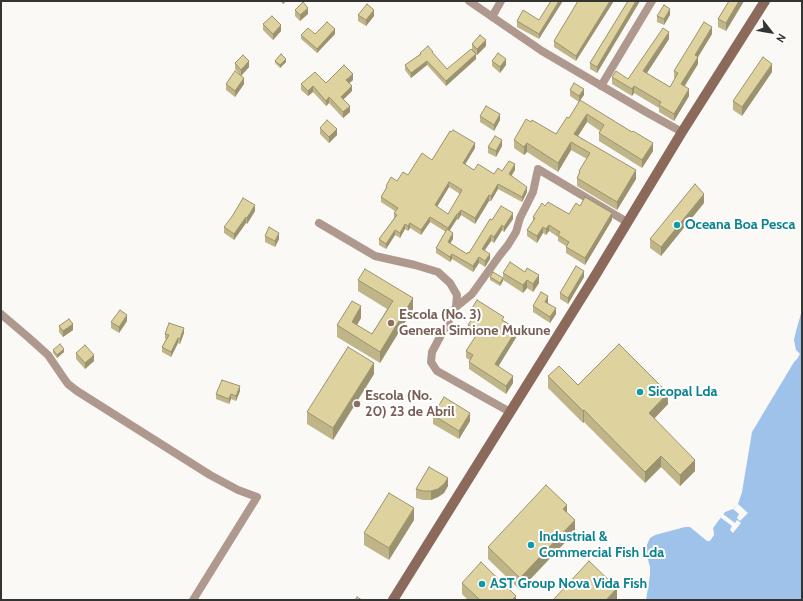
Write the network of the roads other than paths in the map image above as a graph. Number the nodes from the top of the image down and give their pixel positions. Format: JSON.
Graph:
{"nodes":[{"id":1,"x":469,"y":1,"type":"edge"},
{"id":2,"x":501,"y":1,"type":"edge"},
{"id":3,"x":652,"y":1,"type":"edge"},
{"id":4,"x":765,"y":1,"type":"edge"},
{"id":5,"x":492,"y":17,"type":"junction"},
{"id":6,"x":601,"y":86,"type":"junction"},
{"id":7,"x":682,"y":132,"type":"junction"},
{"id":8,"x":628,"y":222,"type":"junction"},
{"id":9,"x":318,"y":223,"type":"dead end"},
{"id":10,"x":456,"y":307,"type":"junction"},
{"id":11,"x":1,"y":314,"type":"edge"},
{"id":12,"x":510,"y":412,"type":"junction"},
{"id":13,"x":193,"y":600,"type":"edge"},
{"id":14,"x":394,"y":600,"type":"edge"}],
"edges":[{"from":1,"to":5,"type":"street"},
{"from":2,"to":5,"type":"street"},
{"from":3,"to":6,"type":"street"},
{"from":4,"to":7,"type":"street"},
{"from":5,"to":6,"type":"street"},
{"from":6,"to":7,"type":"street"},
{"from":7,"to":8,"type":"street"},
{"from":8,"to":10,"type":"street"},
{"from":8,"to":12,"type":"street"},
{"from":9,"to":10,"type":"street"},
{"from":10,"to":12,"type":"street"},
{"from":11,"to":13,"type":"street"},
{"from":12,"to":14,"type":"street"}]}
